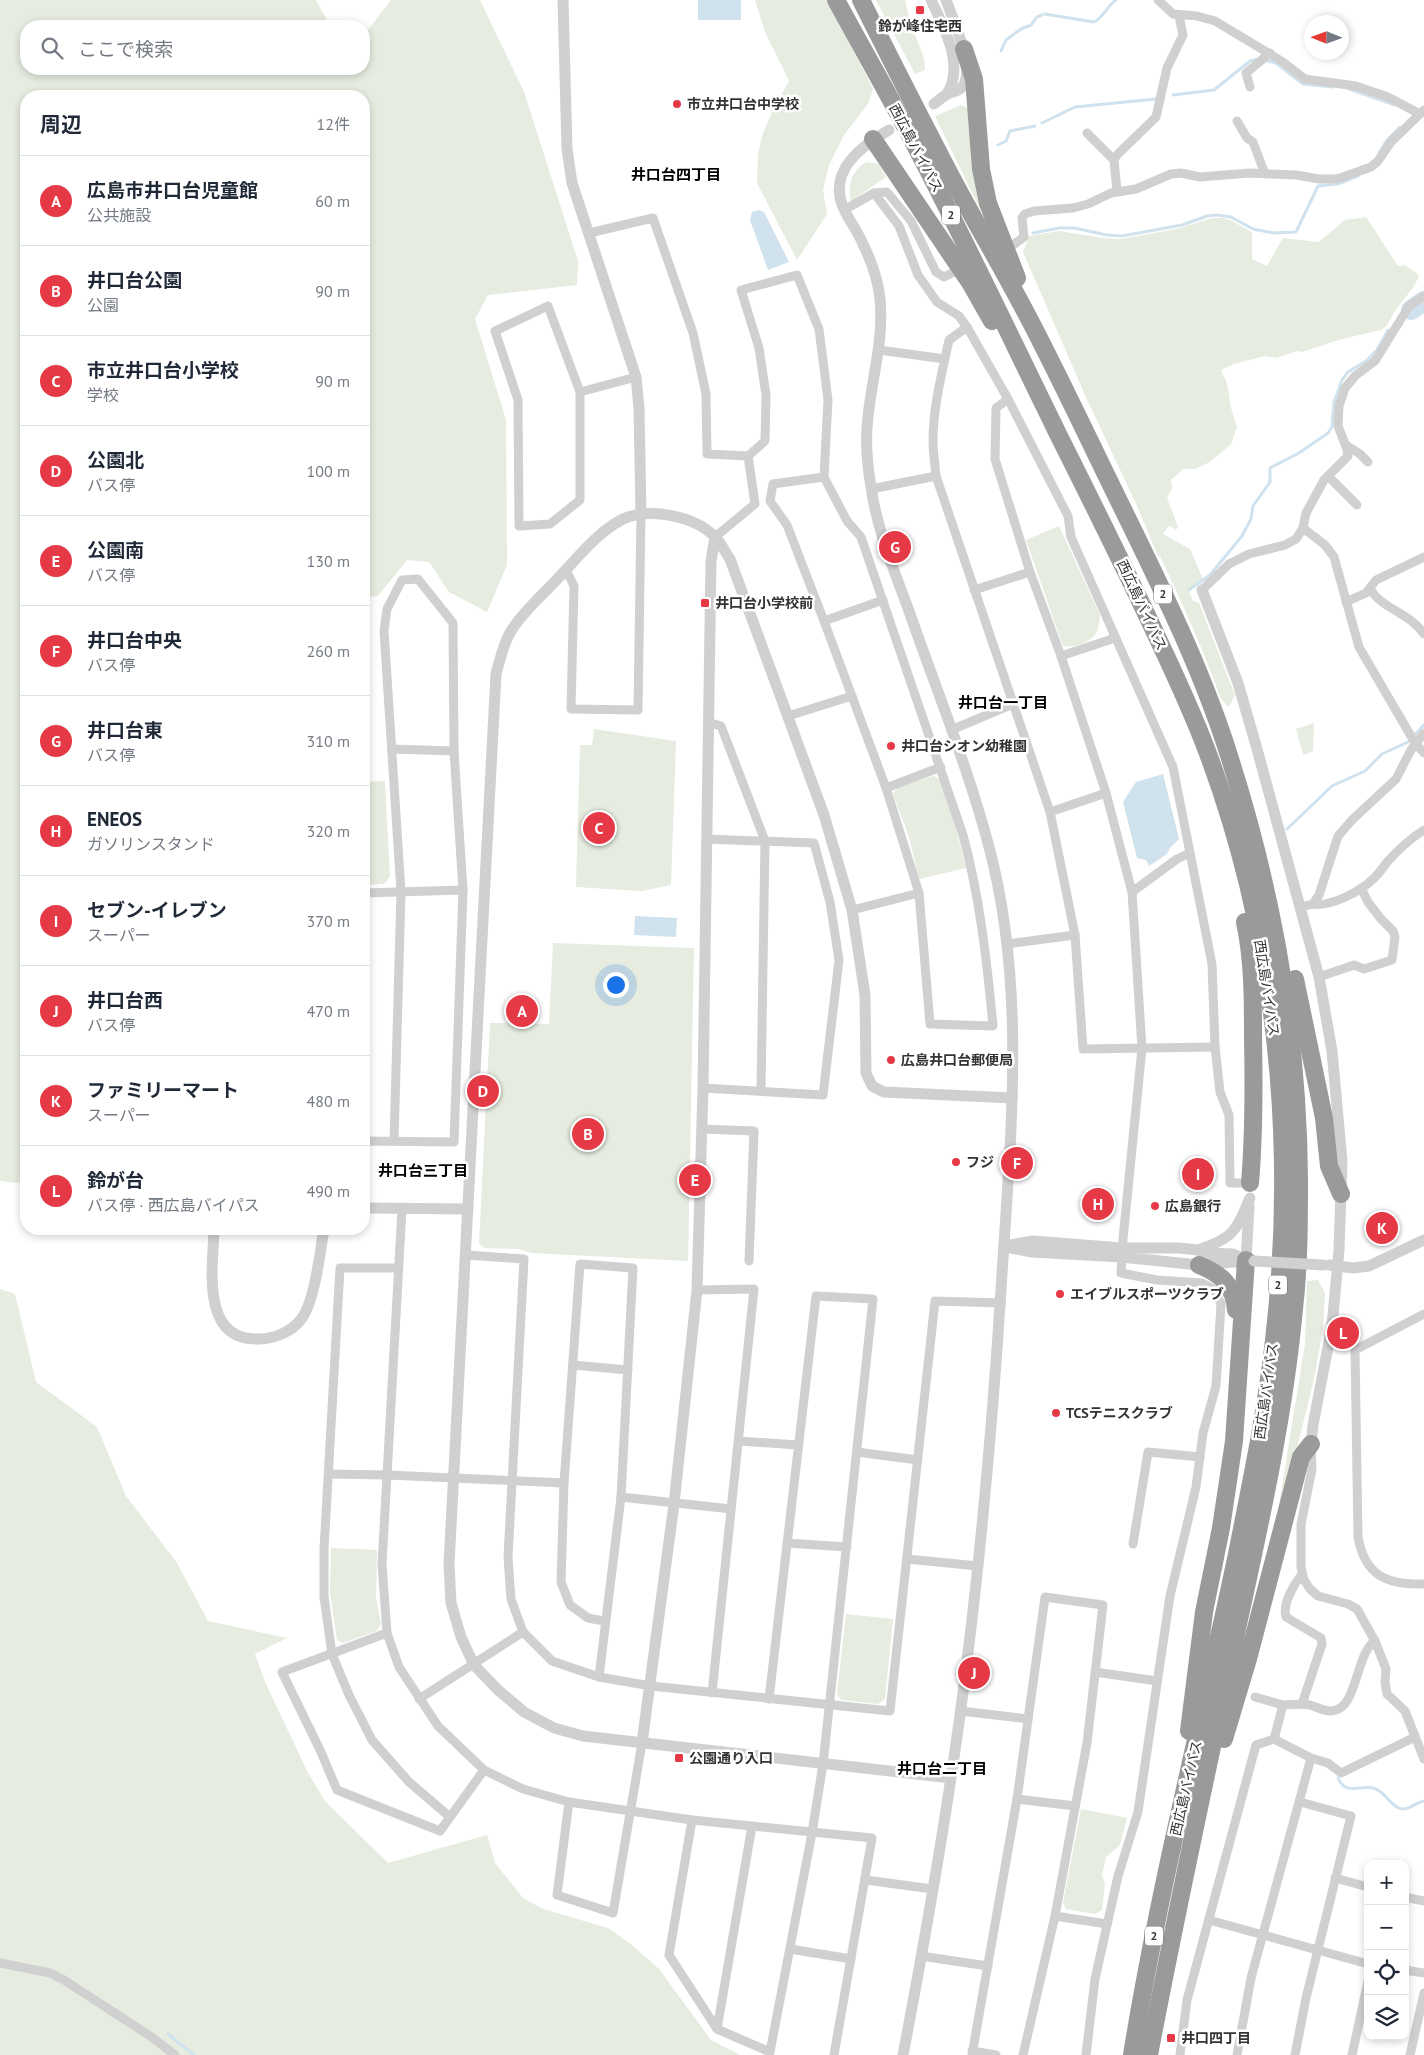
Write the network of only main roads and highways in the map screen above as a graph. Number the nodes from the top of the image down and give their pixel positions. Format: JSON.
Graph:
{"nodes":[{"id":1,"x":836,"y":0,"type":"edge"},
{"id":2,"x":861,"y":0,"type":"edge"},
{"id":3,"x":964,"y":49,"type":"road end"},
{"id":4,"x":873,"y":139,"type":"road end"},
{"id":5,"x":1042,"y":343,"type":"junction"},
{"id":6,"x":1058,"y":434,"type":"junction"},
{"id":7,"x":1207,"y":751,"type":"junction"},
{"id":8,"x":1258,"y":856,"type":"junction"},
{"id":9,"x":1250,"y":1191,"type":"road end"},
{"id":10,"x":1341,"y":1194,"type":"road end"},
{"id":11,"x":1198,"y":1257,"type":"road end"},
{"id":12,"x":1250,"y":1260,"type":"road end"},
{"id":13,"x":1240,"y":1348,"type":"junction"},
{"id":14,"x":1311,"y":1444,"type":"road end"},
{"id":15,"x":1178,"y":1818,"type":"junction"},
{"id":16,"x":1193,"y":1829,"type":"junction"},
{"id":17,"x":1132,"y":2055,"type":"edge"},
{"id":18,"x":1149,"y":2055,"type":"edge"}],
"edges":[{"from":1,"to":6,"type":"highway","name":"西広島バイパス","number":"2"},
{"from":2,"to":5,"type":"highway","name":"西広島バイパス","number":"2"},
{"from":3,"to":5,"type":"highway"},
{"from":4,"to":6,"type":"highway"},
{"from":5,"to":8,"type":"highway","name":"西広島バイパス","number":"2"},
{"from":6,"to":7,"type":"highway","name":"西広島バイパス","number":"2"},
{"from":7,"to":9,"type":"highway"},
{"from":7,"to":15,"type":"highway","name":"西広島バイパス","number":"2"},
{"from":8,"to":10,"type":"highway"},
{"from":8,"to":16,"type":"highway","name":"西広島バイパス","number":"2"},
{"from":11,"to":13,"type":"highway"},
{"from":12,"to":13,"type":"highway"},
{"from":13,"to":15,"type":"highway"},
{"from":14,"to":16,"type":"highway"},
{"from":15,"to":17,"type":"highway","name":"西広島バイパス","number":"2"},
{"from":16,"to":18,"type":"highway","name":"西広島バイパス","number":"2"}]}
